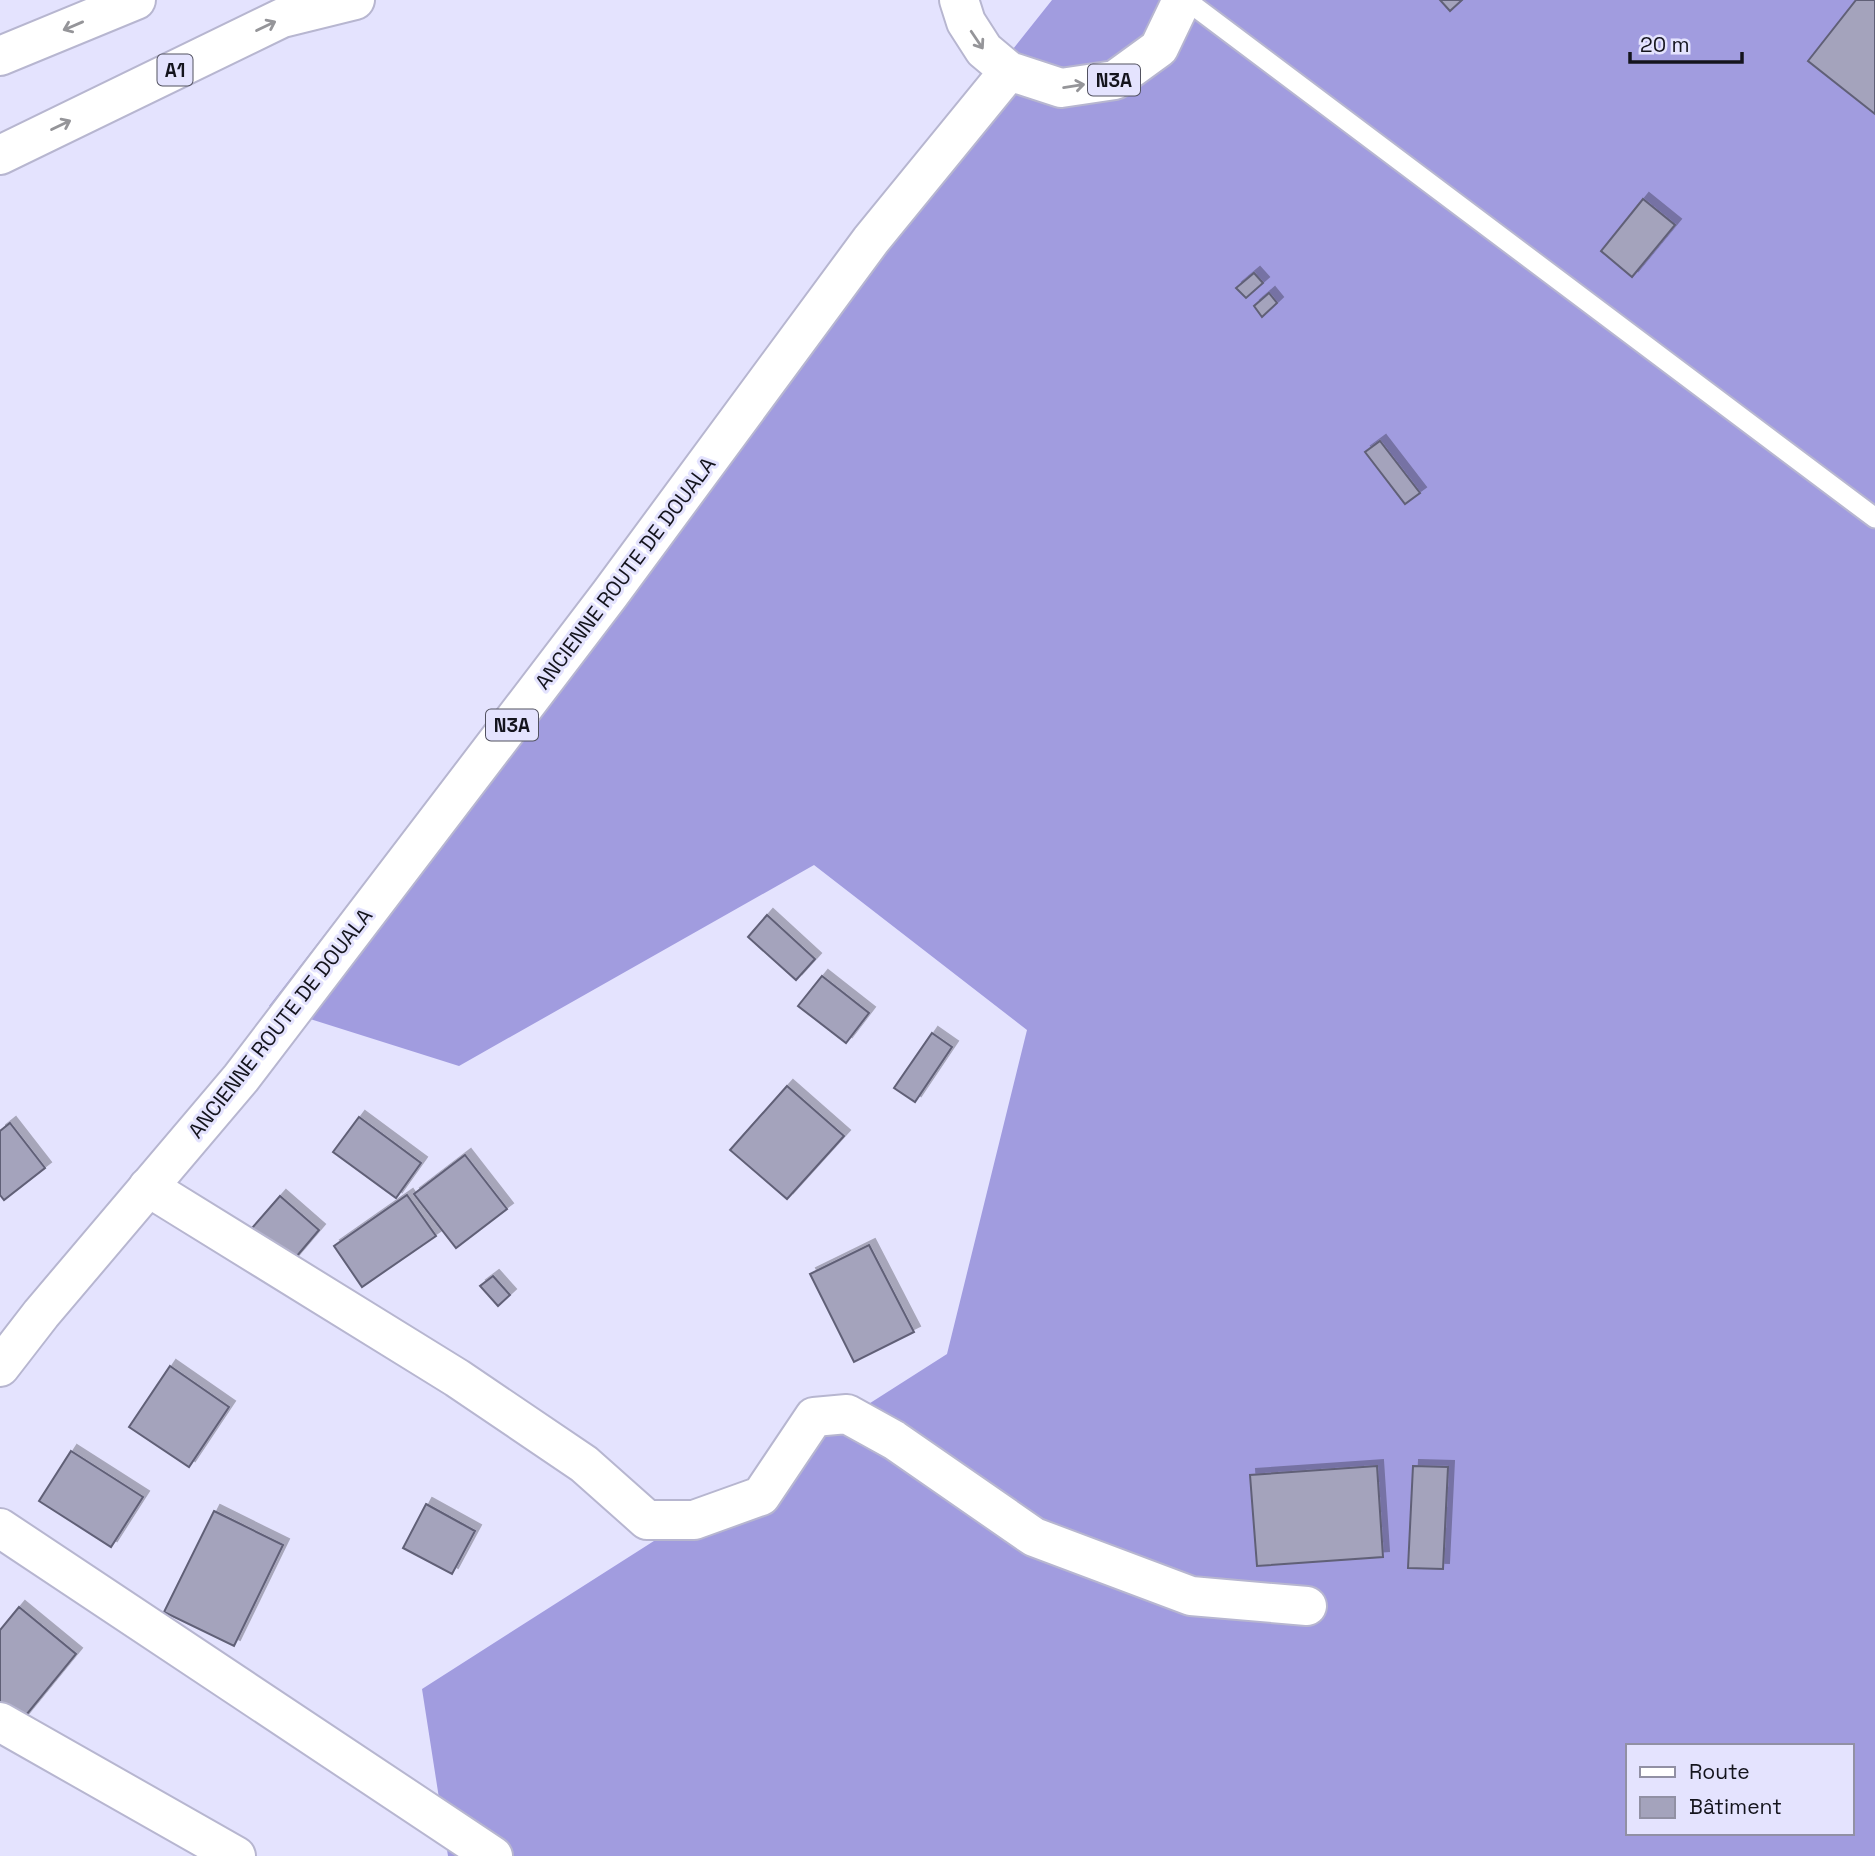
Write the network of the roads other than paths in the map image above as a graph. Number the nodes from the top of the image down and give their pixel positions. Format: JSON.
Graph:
{"nodes":[{"id":1,"x":136,"y":0,"type":"edge"},
{"id":2,"x":355,"y":0,"type":"edge"},
{"id":3,"x":959,"y":0,"type":"edge"},
{"id":4,"x":1184,"y":0,"type":"edge"},
{"id":5,"x":0,"y":56,"type":"edge"},
{"id":6,"x":1009,"y":71,"type":"junction"},
{"id":7,"x":0,"y":155,"type":"edge"},
{"id":8,"x":1875,"y":518,"type":"edge"},
{"id":9,"x":148,"y":1187,"type":"junction"},
{"id":10,"x":0,"y":1367,"type":"edge"},
{"id":11,"x":0,"y":1528,"type":"edge"},
{"id":12,"x":1307,"y":1606,"type":"dead end"},
{"id":13,"x":0,"y":1722,"type":"edge"},
{"id":14,"x":236,"y":1856,"type":"edge"},
{"id":15,"x":493,"y":1856,"type":"edge"}],
"edges":[{"from":1,"to":5,"type":"main road","one_way":true},
{"from":7,"to":2,"type":"main road","number":"A1","one_way":true},
{"from":3,"to":6,"type":"main road","number":"N3A","one_way":true},
{"from":6,"to":4,"type":"main road","number":"N3A","one_way":true},
{"from":4,"to":8,"type":"lane"},
{"from":6,"to":9,"type":"main road","name":"ANCIENNE ROUTE DE DOUALA","number":"N3A"},
{"from":9,"to":10,"type":"main road","name":"ANCIENNE ROUTE DE DOUALA","number":"N3A"},
{"from":9,"to":12,"type":"main road"},
{"from":11,"to":15,"type":"main road"},
{"from":13,"to":14,"type":"main road"}]}
